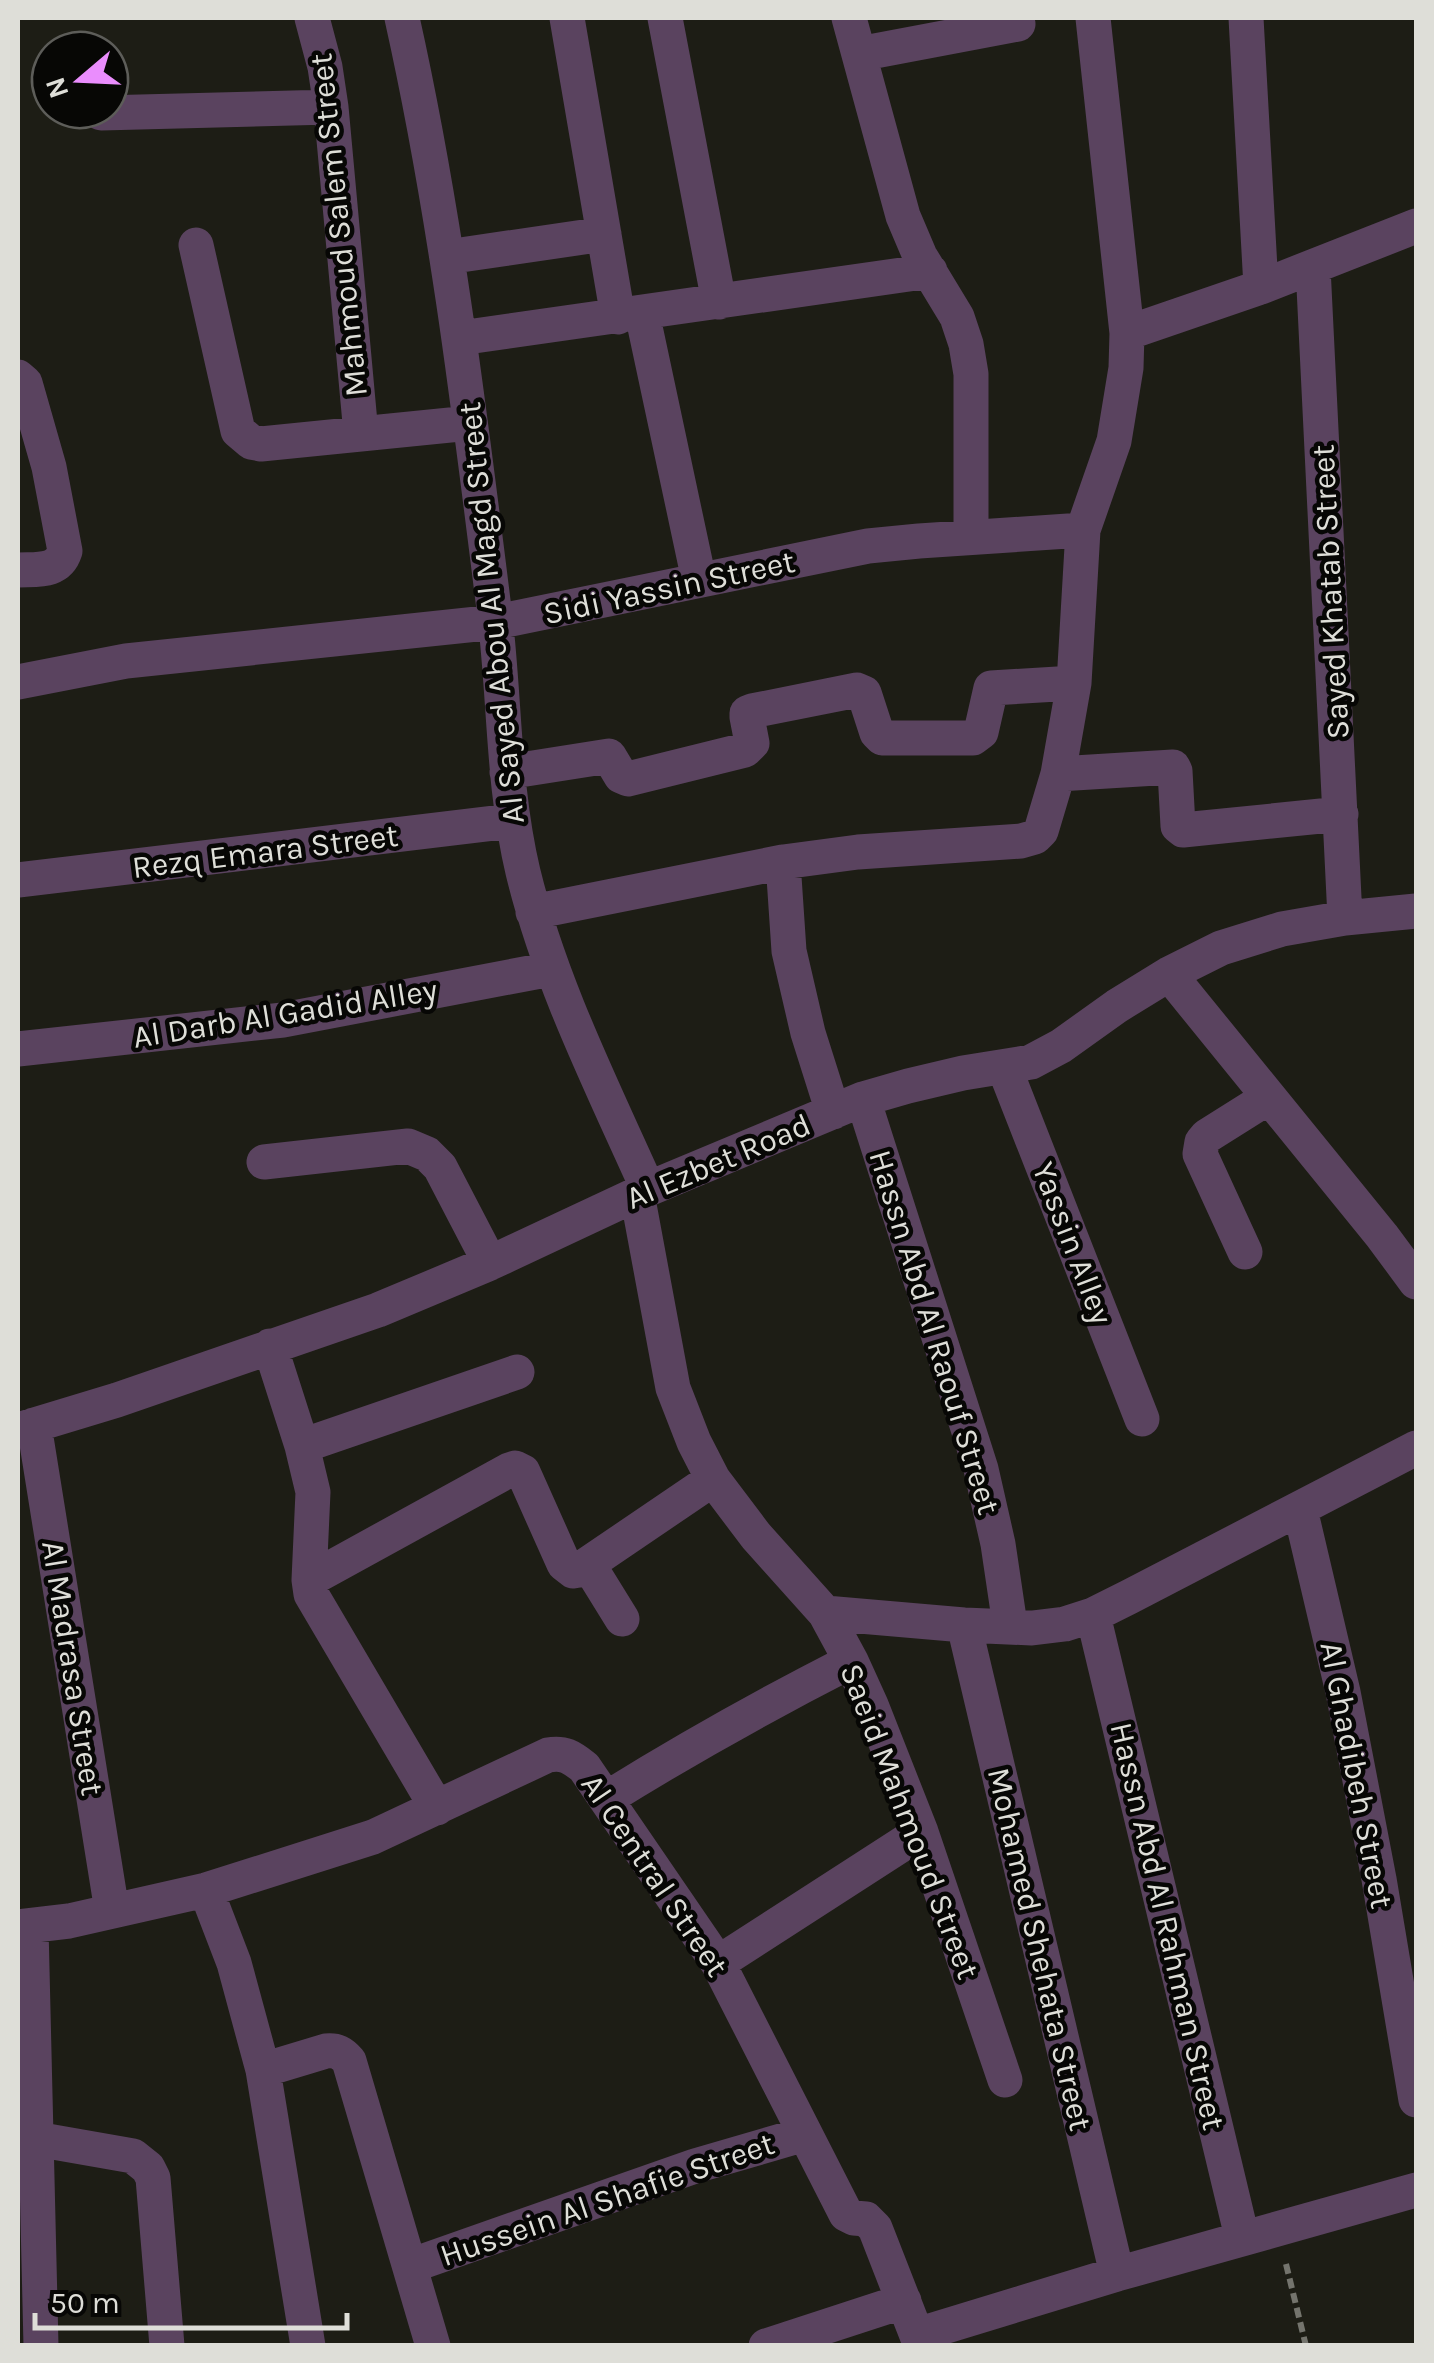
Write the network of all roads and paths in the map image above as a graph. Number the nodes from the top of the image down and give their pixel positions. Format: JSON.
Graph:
{"nodes":[{"id":1,"x":312,"y":18,"type":"edge"},
{"id":2,"x":402,"y":18,"type":"edge"},
{"id":3,"x":568,"y":18,"type":"edge"},
{"id":4,"x":665,"y":18,"type":"edge"},
{"id":5,"x":849,"y":18,"type":"edge"},
{"id":6,"x":1093,"y":18,"type":"edge"},
{"id":7,"x":1246,"y":18,"type":"edge"},
{"id":8,"x":1018,"y":24,"type":"dead end"},
{"id":9,"x":859,"y":54,"type":"junction"},
{"id":10,"x":331,"y":106,"type":"junction"},
{"id":11,"x":130,"y":112,"type":"edge"},
{"id":12,"x":1416,"y":226,"type":"edge"},
{"id":13,"x":604,"y":234,"type":"junction"},
{"id":14,"x":196,"y":245,"type":"dead end"},
{"id":15,"x":447,"y":257,"type":"junction"},
{"id":16,"x":1314,"y":267,"type":"junction"},
{"id":17,"x":930,"y":272,"type":"junction"},
{"id":18,"x":1261,"y":287,"type":"junction"},
{"id":19,"x":719,"y":302,"type":"junction"},
{"id":20,"x":630,"y":315,"type":"junction"},
{"id":21,"x":1127,"y":334,"type":"junction"},
{"id":22,"x":460,"y":338,"type":"junction"},
{"id":23,"x":18,"y":377,"type":"edge"},
{"id":24,"x":470,"y":423,"type":"junction"},
{"id":25,"x":360,"y":434,"type":"junction"},
{"id":26,"x":1083,"y":530,"type":"junction"},
{"id":27,"x":970,"y":537,"type":"junction"},
{"id":28,"x":32,"y":569,"type":"edge"},
{"id":29,"x":699,"y":580,"type":"junction"},
{"id":30,"x":496,"y":622,"type":"junction"},
{"id":31,"x":18,"y":682,"type":"edge"},
{"id":32,"x":1074,"y":683,"type":"junction"},
{"id":33,"x":507,"y":772,"type":"junction"},
{"id":34,"x":1058,"y":774,"type":"junction"},
{"id":35,"x":1340,"y":814,"type":"junction"},
{"id":36,"x":512,"y":822,"type":"junction"},
{"id":37,"x":782,"y":862,"type":"junction"},
{"id":38,"x":18,"y":880,"type":"edge"},
{"id":39,"x":1416,"y":911,"type":"edge"},
{"id":40,"x":534,"y":912,"type":"junction"},
{"id":41,"x":1345,"y":918,"type":"junction"},
{"id":42,"x":552,"y":969,"type":"junction"},
{"id":43,"x":1168,"y":974,"type":"junction"},
{"id":44,"x":18,"y":1049,"type":"edge"},
{"id":45,"x":1004,"y":1068,"type":"junction"},
{"id":46,"x":1268,"y":1097,"type":"junction"},
{"id":47,"x":848,"y":1106,"type":"junction"},
{"id":48,"x":264,"y":1162,"type":"dead end"},
{"id":49,"x":642,"y":1192,"type":"junction"},
{"id":50,"x":1246,"y":1252,"type":"dead end"},
{"id":51,"x":490,"y":1262,"type":"junction"},
{"id":52,"x":1416,"y":1282,"type":"edge"},
{"id":53,"x":270,"y":1346,"type":"junction"},
{"id":54,"x":517,"y":1372,"type":"dead end"},
{"id":55,"x":1142,"y":1419,"type":"dead end"},
{"id":56,"x":26,"y":1427,"type":"edge"},
{"id":57,"x":302,"y":1446,"type":"junction"},
{"id":58,"x":1416,"y":1448,"type":"edge"},
{"id":59,"x":713,"y":1479,"type":"junction"},
{"id":60,"x":1300,"y":1510,"type":"junction"},
{"id":61,"x":588,"y":1564,"type":"junction"},
{"id":62,"x":308,"y":1580,"type":"junction"},
{"id":63,"x":825,"y":1613,"type":"junction"},
{"id":64,"x":1093,"y":1616,"type":"junction"},
{"id":65,"x":622,"y":1619,"type":"dead end"},
{"id":66,"x":964,"y":1625,"type":"junction"},
{"id":67,"x":1010,"y":1625,"type":"junction"},
{"id":68,"x":851,"y":1661,"type":"junction"},
{"id":69,"x":606,"y":1799,"type":"junction"},
{"id":70,"x":437,"y":1808,"type":"junction"},
{"id":71,"x":921,"y":1832,"type":"junction"},
{"id":72,"x":206,"y":1890,"type":"junction"},
{"id":73,"x":112,"y":1911,"type":"junction"},
{"id":74,"x":24,"y":1927,"type":"edge"},
{"id":75,"x":718,"y":1963,"type":"junction"},
{"id":76,"x":264,"y":2070,"type":"junction"},
{"id":77,"x":1005,"y":2080,"type":"dead end"},
{"id":78,"x":1416,"y":2100,"type":"edge"},
{"id":79,"x":805,"y":2134,"type":"junction"},
{"id":80,"x":36,"y":2139,"type":"junction"},
{"id":81,"x":1416,"y":2190,"type":"edge"},
{"id":82,"x":1278,"y":2228,"type":"junction"},
{"id":83,"x":1242,"y":2237,"type":"junction"},
{"id":84,"x":410,"y":2266,"type":"junction"},
{"id":85,"x":28,"y":2267,"type":"edge"},
{"id":86,"x":1117,"y":2274,"type":"junction"},
{"id":87,"x":904,"y":2301,"type":"junction"},
{"id":88,"x":919,"y":2340,"type":"edge"},
{"id":89,"x":40,"y":2346,"type":"edge"},
{"id":90,"x":168,"y":2346,"type":"edge"},
{"id":91,"x":308,"y":2346,"type":"edge"},
{"id":92,"x":433,"y":2346,"type":"edge"},
{"id":93,"x":766,"y":2346,"type":"edge"},
{"id":94,"x":1306,"y":2346,"type":"edge"}],
"edges":[{"from":1,"to":10,"type":"street","name":"Mahmoud Salem Street"},
{"from":2,"to":15,"type":"street","name":"Al Sayed Abou Al Magd Street"},
{"from":3,"to":13,"type":"street"},
{"from":4,"to":19,"type":"street"},
{"from":5,"to":9,"type":"street"},
{"from":6,"to":21,"type":"street"},
{"from":7,"to":18,"type":"street"},
{"from":8,"to":9,"type":"street"},
{"from":9,"to":17,"type":"street"},
{"from":10,"to":11,"type":"street"},
{"from":10,"to":25,"type":"street","name":"Mahmoud Salem Street"},
{"from":12,"to":16,"type":"street"},
{"from":13,"to":15,"type":"street"},
{"from":13,"to":20,"type":"street"},
{"from":14,"to":25,"type":"street"},
{"from":15,"to":22,"type":"street","name":"Al Sayed Abou Al Magd Street"},
{"from":16,"to":18,"type":"street"},
{"from":16,"to":35,"type":"street","name":"Sayed Khatab Street"},
{"from":17,"to":19,"type":"street"},
{"from":17,"to":27,"type":"street"},
{"from":18,"to":21,"type":"street"},
{"from":19,"to":20,"type":"street"},
{"from":20,"to":22,"type":"street"},
{"from":20,"to":29,"type":"street"},
{"from":21,"to":26,"type":"street"},
{"from":22,"to":24,"type":"street","name":"Al Sayed Abou Al Magd Street"},
{"from":23,"to":28,"type":"street"},
{"from":24,"to":25,"type":"street"},
{"from":24,"to":30,"type":"street","name":"Al Sayed Abou Al Magd Street"},
{"from":26,"to":27,"type":"street","name":"Sidi Yassin Street"},
{"from":26,"to":32,"type":"street"},
{"from":27,"to":29,"type":"street","name":"Sidi Yassin Street"},
{"from":29,"to":30,"type":"street","name":"Sidi Yassin Street"},
{"from":30,"to":31,"type":"street","name":"Sidi Yassin Street"},
{"from":30,"to":33,"type":"street","name":"Al Sayed Abou Al Magd Street"},
{"from":32,"to":33,"type":"street"},
{"from":32,"to":34,"type":"street"},
{"from":33,"to":36,"type":"street","name":"Al Sayed Abou Al Magd Street"},
{"from":34,"to":35,"type":"street"},
{"from":34,"to":37,"type":"street"},
{"from":35,"to":41,"type":"street","name":"Sayed Khatab Street"},
{"from":36,"to":38,"type":"street","name":"Rezq Emara Street"},
{"from":36,"to":40,"type":"street","name":"Al Sayed Abou Al Magd Street"},
{"from":37,"to":40,"type":"street"},
{"from":37,"to":47,"type":"street","name":"Hassn Abd Al Raouf Street"},
{"from":39,"to":41,"type":"street","name":"Al Ezbet Road"},
{"from":40,"to":42,"type":"street","name":"Al Sayed Abou Al Magd Street"},
{"from":41,"to":43,"type":"street","name":"Al Ezbet Road"},
{"from":42,"to":44,"type":"street","name":"Al Darb Al Gadid Alley"},
{"from":42,"to":49,"type":"street","name":"Al Sayed Abou Al Magd Street"},
{"from":43,"to":45,"type":"street","name":"Al Ezbet Road"},
{"from":43,"to":46,"type":"street"},
{"from":45,"to":47,"type":"street","name":"Al Ezbet Road"},
{"from":45,"to":55,"type":"street","name":"Yassin Alley"},
{"from":46,"to":50,"type":"street"},
{"from":46,"to":52,"type":"street"},
{"from":47,"to":49,"type":"street","name":"Al Ezbet Road"},
{"from":47,"to":67,"type":"street","name":"Hassn Abd Al Raouf Street"},
{"from":48,"to":51,"type":"street"},
{"from":49,"to":51,"type":"street","name":"Al Ezbet Road"},
{"from":49,"to":59,"type":"street","name":"Saeid Mahmoud Street"},
{"from":51,"to":53,"type":"street","name":"Al Ezbet Road"},
{"from":53,"to":56,"type":"street","name":"Al Ezbet Road"},
{"from":53,"to":57,"type":"street"},
{"from":54,"to":57,"type":"street"},
{"from":56,"to":73,"type":"street","name":"Al Madrasa Street"},
{"from":57,"to":62,"type":"street"},
{"from":58,"to":60,"type":"street"},
{"from":59,"to":61,"type":"street"},
{"from":59,"to":63,"type":"street","name":"Saeid Mahmoud Street"},
{"from":60,"to":64,"type":"street"},
{"from":60,"to":78,"type":"street","name":"Al Ghadibeh Street"},
{"from":61,"to":62,"type":"street"},
{"from":61,"to":65,"type":"street"},
{"from":62,"to":70,"type":"street"},
{"from":63,"to":66,"type":"street"},
{"from":63,"to":68,"type":"street","name":"Saeid Mahmoud Street"},
{"from":64,"to":67,"type":"street"},
{"from":64,"to":83,"type":"street","name":"Hassn Abd Al Rahman Street"},
{"from":66,"to":67,"type":"street"},
{"from":66,"to":86,"type":"street","name":"Mohamed Shehata Street"},
{"from":68,"to":69,"type":"street"},
{"from":68,"to":71,"type":"street","name":"Saeid Mahmoud Street"},
{"from":69,"to":70,"type":"street","name":"Al Central Street"},
{"from":69,"to":75,"type":"street","name":"Al Central Street"},
{"from":70,"to":72,"type":"street","name":"Al Central Street"},
{"from":71,"to":75,"type":"street"},
{"from":71,"to":77,"type":"street","name":"Saeid Mahmoud Street"},
{"from":72,"to":73,"type":"street","name":"Al Central Street"},
{"from":72,"to":76,"type":"street"},
{"from":73,"to":74,"type":"street","name":"Al Central Street"},
{"from":74,"to":80,"type":"street"},
{"from":75,"to":79,"type":"street","name":"Al Central Street"},
{"from":76,"to":84,"type":"street"},
{"from":76,"to":91,"type":"street"},
{"from":79,"to":84,"type":"street","name":"Hussein Al Shafie Street"},
{"from":79,"to":87,"type":"street","name":"Al Central Street"},
{"from":80,"to":85,"type":"street"},
{"from":80,"to":90,"type":"street"},
{"from":81,"to":82,"type":"street"},
{"from":82,"to":83,"type":"street"},
{"from":82,"to":94,"type":"path"},
{"from":83,"to":86,"type":"street"},
{"from":84,"to":92,"type":"street"},
{"from":85,"to":89,"type":"street"},
{"from":86,"to":88,"type":"street"},
{"from":87,"to":88,"type":"street","name":"Al Central Street"},
{"from":87,"to":93,"type":"street"}]}
